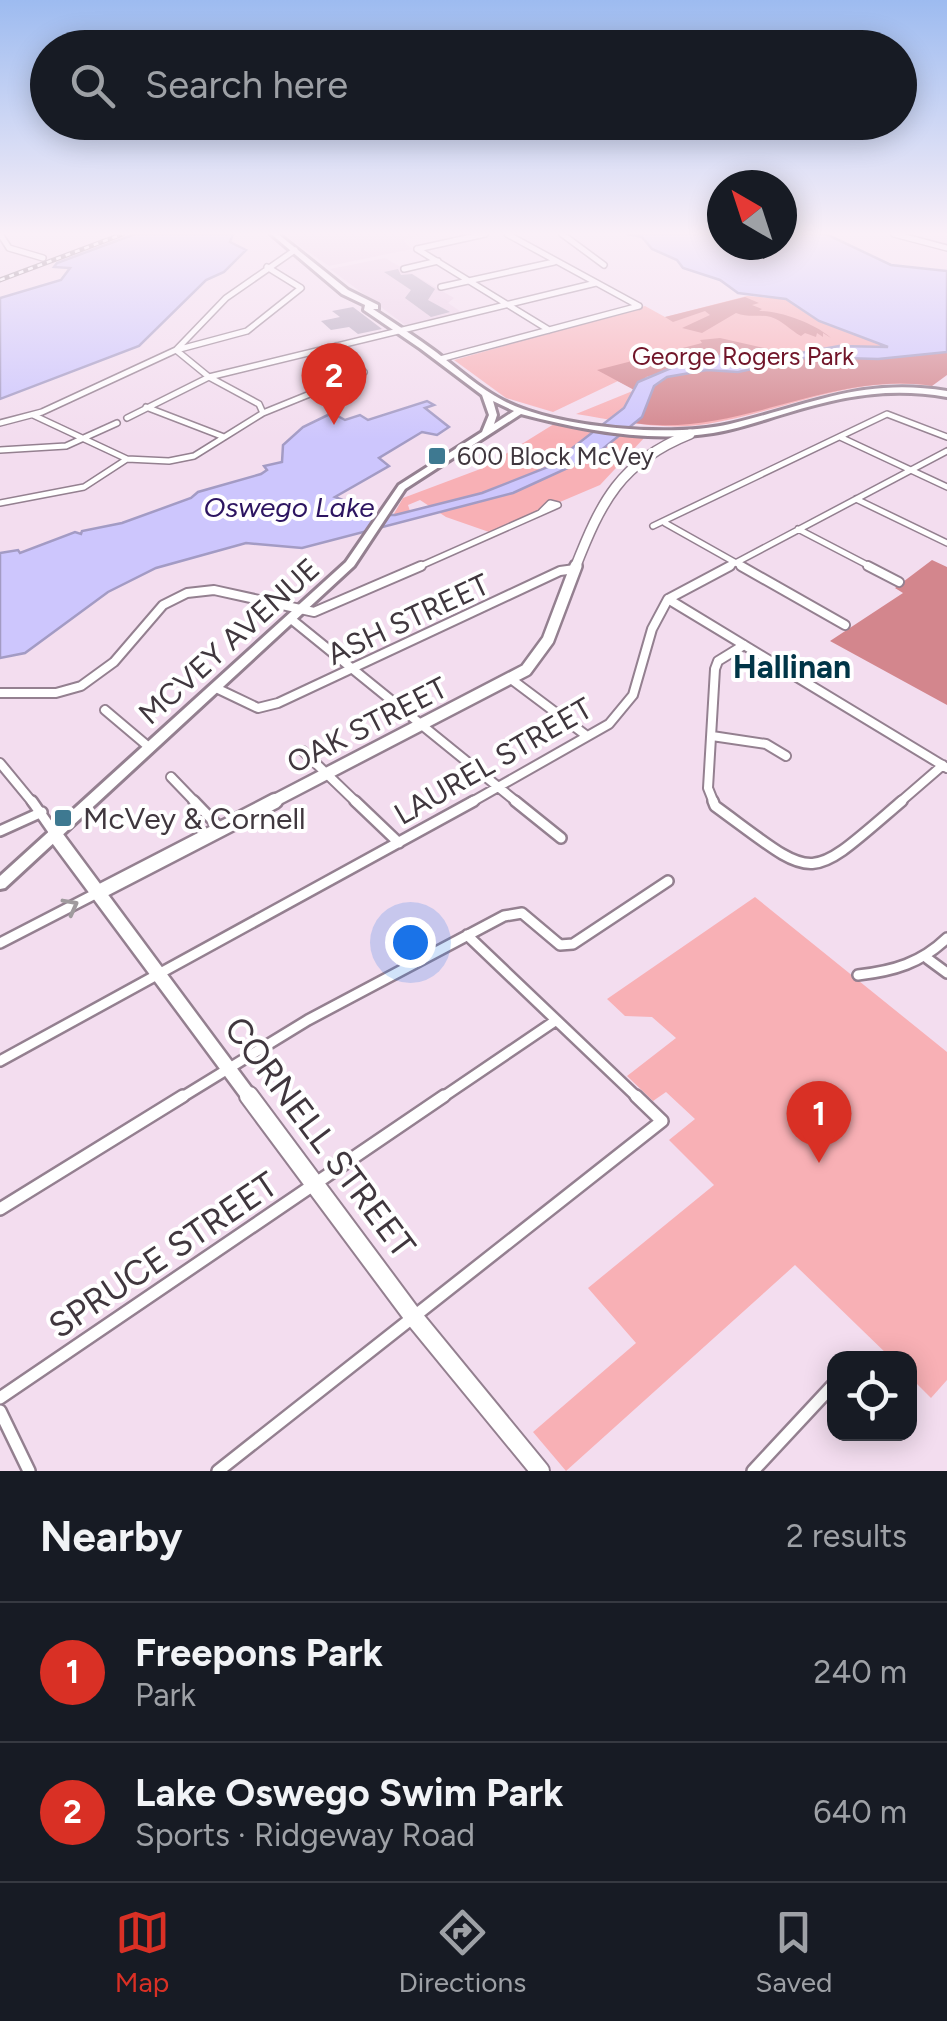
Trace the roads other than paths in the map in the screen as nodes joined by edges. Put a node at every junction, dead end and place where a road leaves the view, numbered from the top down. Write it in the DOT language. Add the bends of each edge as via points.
graph roads {
  1 [pos="222,303"];
  2 [pos="277,303"];
  3 [pos="365,303"];
  4 [pos="513,303"];
  5 [pos="633,303"];
  6 [pos="507,304"];
  7 [pos="401,330"];
  8 [pos="549,330"];
  9 [pos="336,346"];
  10 [pos="176,350"];
  11 [pos="442,360"];
  12 [pos="209,377"];
  13 [pos="486,393"];
  14 [pos="947,394"];
  15 [pos="146,407"];
  16 [pos="520,410"];
  17 [pos="263,412"];
  18 [pos="33,416"];
  19 [pos="126,418"];
  20 [pos="117,422"];
  21 [pos="0,423"];
  22 [pos="485,432"];
  23 [pos="651,433"];
  24 [pos="690,434"];
  25 [pos="224,437"];
  26 [pos="840,437"];
  27 [pos="947,437"];
  28 [pos="88,438"];
  29 [pos="654,449"];
  30 [pos="0,450"];
  31 [pos="947,451"];
  32 [pos="127,459"];
  33 [pos="911,469"];
  34 [pos="947,487"];
  35 [pos="856,498"];
  36 [pos="0,503"];
  37 [pos="540,513"];
  38 [pos="665,523"];
  39 [pos="653,526"];
  40 [pos="798,529"];
  41 [pos="947,544"];
  42 [pos="734,562"];
  43 [pos="575,569"];
  44 [pos="899,582"];
  45 [pos="668,599"];
  46 [pos="296,614"];
  47 [pos="845,625"];
  48 [pos="744,644"];
  49 [pos="354,668"];
  50 [pos="511,679"];
  51 [pos="216,688"];
  52 [pos="0,693"];
  53 [pos="105,710"];
  54 [pos="423,724"];
  55 [pos="586,736"];
  56 [pos="712,736"];
  57 [pos="150,748"];
  58 [pos="303,751"];
  59 [pos="786,756"];
  60 [pos="0,763"];
  61 [pos="945,766"];
  62 [pos="326,775"];
  63 [pos="171,778"];
  64 [pos="498,786"];
  65 [pos="42,812"];
  66 [pos="221,829"];
  67 [pos="0,831"];
  68 [pos="55,835"];
  69 [pos="561,838"];
  70 [pos="399,843"];
  71 [pos="668,881"];
  72 [pos="0,884"];
  73 [pos="99,892"];
  74 [pos="467,935"];
  75 [pos="947,938"];
  76 [pos="0,943"];
  77 [pos="928,959"];
  78 [pos="947,973"];
  79 [pos="160,974"];
  80 [pos="858,975"];
  81 [pos="555,1021"];
  82 [pos="0,1060"];
  83 [pos="228,1070"];
  84 [pos="315,1185"];
  85 [pos="0,1209"];
  86 [pos="412,1315"];
  87 [pos="827,1392"];
  88 [pos="0,1398"];
  89 [pos="0,1411"];
  90 [pos="535,1469"];
  91 [pos="29,1471"];
  92 [pos="218,1471"];
  93 [pos="753,1471"];
  1 -- 10 [label="street"];
  2 -- 10 [label="street" via="250,329"];
  3 -- 7 [label="main road"];
  4 -- 6 [label="street"];
  5 -- 8 [label="street" via="639,306"];
  6 -- 7 [label="street"];
  6 -- 8 [label="street"];
  7 -- 9 [label="street"];
  7 -- 11 [label="main road"];
  8 -- 11 [label="street"];
  9 -- 12 [label="street"];
  9 -- 17 [label="street" via="364,372"];
  10 -- 12 [label="street"];
  10 -- 18 [label="street"];
  11 -- 13 [label="main road"];
  12 -- 15 [label="street"];
  12 -- 17 [label="street"];
  13 -- 16 [label="main road"];
  13 -- 22 [label="main road" via="493,415"];
  14 -- 24 [label="main road" via="877,389"];
  15 -- 19 [label="street"];
  15 -- 25 [label="street"];
  16 -- 22 [label="main road, MCVEY AVENUE"];
  16 -- 23 [label="main road"];
  17 -- 25 [label="street"];
  18 -- 21 [label="street"];
  18 -- 28 [label="street"];
  20 -- 28 [label="street"];
  22 -- 46 [label="main road, MCVEY AVENUE" via="406,484 357,557"];
  23 -- 24 [label="main road"];
  23 -- 29 [label="street"];
  24 -- 29 [label="street, OAK STREET"];
  25 -- 32 [label="street" via="182,459"];
  26 -- 27 [label="street" via="890,414"];
  26 -- 33 [label="street"];
  26 -- 38 [label="street"];
  28 -- 30 [label="street"];
  28 -- 32 [label="street"];
  29 -- 43 [label="street, OAK STREET" via="601,503"];
  31 -- 33 [label="street"];
  32 -- 36 [label="street" via="84,487"];
  33 -- 34 [label="street"];
  33 -- 35 [label="street"];
  35 -- 40 [label="street"];
  35 -- 41 [label="street"];
  37 -- 46 [label="street" via="317,611"];
  38 -- 39 [label="street"];
  38 -- 42 [label="street"];
  40 -- 42 [label="street"];
  40 -- 44 [label="street"];
  42 -- 45 [label="street"];
  42 -- 47 [label="street"];
  43 -- 49 [label="street, ASH STREET"];
  43 -- 50 [label="street, OAK STREET" via="542,652"];
  45 -- 48 [label="street"];
  45 -- 55 [label="street, LAUREL STREET" via="628,704"];
  46 -- 49 [label="street"];
  46 -- 51 [label="main road, MCVEY AVENUE"];
  46 -- 52 [label="street" via="214,590 193,591 163,604 114,662 81,686 56,694"];
  48 -- 56 [label="street" via="715,669"];
  48 -- 61 [label="street"];
  49 -- 51 [label="street, ASH STREET" via="258,708"];
  49 -- 54 [label="street"];
  50 -- 54 [label="street, OAK STREET"];
  50 -- 55 [label="street"];
  51 -- 57 [label="main road, MCVEY AVENUE"];
  53 -- 57 [label="street"];
  54 -- 62 [label="street, OAK STREET"];
  54 -- 64 [label="street"];
  55 -- 64 [label="street, LAUREL STREET"];
  56 -- 59 [label="street" via="766,744"];
  56 -- 61 [label="street" via="708,788 715,806 783,858 804,866 833,860"];
  57 -- 68 [label="main road, MCVEY AVENUE"];
  58 -- 62 [label="street"];
  60 -- 65 [label="street"];
  62 -- 66 [label="street, OAK STREET"];
  62 -- 70 [label="street"];
  63 -- 66 [label="street"];
  64 -- 69 [label="street"];
  64 -- 70 [label="street, LAUREL STREET"];
  65 -- 67 [label="street"];
  65 -- 68 [label="street"];
  66 -- 73 [label="street, OAK STREET"];
  68 -- 72 [label="main road, MCVEY AVENUE"];
  68 -- 73 [label="street, CORNELL STREET"];
  70 -- 79 [label="street, LAUREL STREET"];
  71 -- 74 [label="street" via="573,944 560,945 522,914"];
  76 -- 73 [label="street, OAK STREET, one-way"];
  73 -- 79 [label="street, CORNELL STREET"];
  74 -- 81 [label="street"];
  74 -- 83 [label="street" via="373,982"];
  75 -- 77 [label="street"];
  77 -- 78 [label="street"];
  77 -- 80 [label="street"];
  79 -- 82 [label="street, LAUREL STREET"];
  79 -- 83 [label="street, CORNELL STREET"];
  81 -- 84 [label="street, SPRUCE STREET"];
  81 -- 86 [label="street" via="662,1121"];
  83 -- 84 [label="street, CORNELL STREET"];
  83 -- 85 [label="street"];
  84 -- 86 [label="street, CORNELL STREET"];
  84 -- 88 [label="street, SPRUCE STREET"];
  86 -- 90 [label="street, CORNELL STREET"];
  86 -- 92 [label="street"];
  87 -- 93 [label="street"];
  89 -- 91 [label="street"];
}
